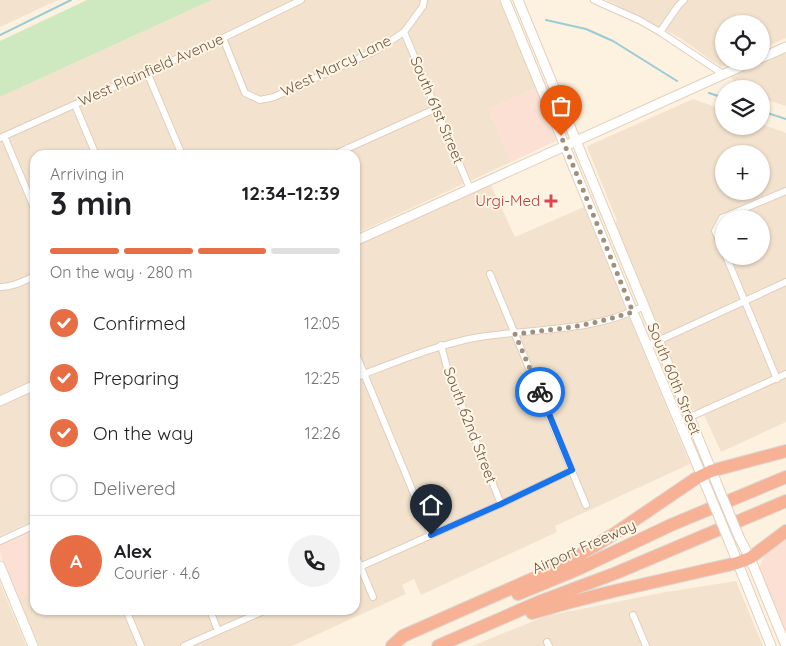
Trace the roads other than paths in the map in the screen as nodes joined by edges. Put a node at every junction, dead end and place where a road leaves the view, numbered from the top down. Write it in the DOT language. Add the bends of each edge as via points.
graph roads {
  1 [pos="302,0"];
  2 [pos="424,0"];
  3 [pos="505,0"];
  4 [pos="518,0"];
  5 [pos="594,0"];
  6 [pos="684,0"];
  7 [pos="404,32"];
  8 [pos="660,32"];
  9 [pos="223,38"];
  10 [pos="786,47"];
  11 [pos="770,54"];
  12 [pos="732,70"];
  13 [pos="147,72"];
  14 [pos="723,74"];
  15 [pos="544,94"];
  16 [pos="74,105"];
  17 [pos="561,106"];
  18 [pos="437,108"];
  19 [pos="2,137"];
  20 [pos="576,140"];
  21 [pos="565,146"];
  22 [pos="94,150"];
  23 [pos="180,150"];
  24 [pos="344,150"];
  25 [pos="470,189"];
  26 [pos="786,191"];
  27 [pos="30,199"];
  28 [pos="741,210"];
  29 [pos="360,239"];
  30 [pos="730,265"];
  31 [pos="490,274"];
  32 [pos="30,278"];
  33 [pos="786,282"];
  34 [pos="0,287"];
  35 [pos="744,301"];
  36 [pos="644,306"];
  37 [pos="633,312"];
  38 [pos="515,334"];
  39 [pos="658,340"];
  40 [pos="441,345"];
  41 [pos="647,346"];
  42 [pos="360,364"];
  43 [pos="364,374"];
  44 [pos="786,374"];
  45 [pos="360,376"];
  46 [pos="776,379"];
  47 [pos="30,387"];
  48 [pos="0,401"];
  49 [pos="689,417"];
  50 [pos="679,422"];
  51 [pos="786,452"];
  52 [pos="572,470"];
  53 [pos="706,474"];
  54 [pos="786,477"];
  55 [pos="786,501"];
  56 [pos="501,504"];
  57 [pos="586,505"];
  58 [pos="30,527"];
  59 [pos="786,531"];
  60 [pos="431,535"];
  61 [pos="0,541"];
  62 [pos="750,558"];
  63 [pos="737,563"];
  64 [pos="0,566"];
  65 [pos="360,567"];
  66 [pos="360,572"];
  67 [pos="373,596"];
  68 [pos="128,615"];
  69 [pos="212,615"];
  70 [pos="255,615"];
  71 [pos="632,615"];
  72 [pos="218,631"];
  73 [pos="33,646"];
  74 [pos="141,646"];
  75 [pos="184,646"];
  76 [pos="394,646"];
  77 [pos="438,646"];
  78 [pos="453,646"];
  79 [pos="646,646"];
  80 [pos="772,646"];
  81 [pos="786,646"];
  1 -- 9 [label="street, West Plainfield Avenue"];
  2 -- 7 [label="street, West Marcy Lane"];
  3 -- 15 [label="main road, South 60th Street"];
  4 -- 17 [label="main road, South 60th Street"];
  5 -- 8 [label="street"];
  6 -- 8 [label="street"];
  7 -- 9 [label="street, West Marcy Lane" via="377,50 274,97 260,100 245,93"];
  7 -- 18 [label="street, South 61st Street"];
  8 -- 14 [label="street"];
  9 -- 13 [label="street, West Plainfield Avenue"];
  10 -- 11 [label="main road"];
  12 -- 14 [label="main road"];
  13 -- 16 [label="street, West Plainfield Avenue"];
  13 -- 23 [label="street"];
  14 -- 20 [label="main road"];
  15 -- 17 [label="main road" via="551,92"];
  15 -- 21 [label="main road, South 60th Street"];
  16 -- 19 [label="street, West Plainfield Avenue"];
  16 -- 22 [label="street"];
  17 -- 20 [label="main road, South 60th Street"];
  18 -- 24 [label="street"];
  18 -- 25 [label="street, South 61st Street"];
  19 -- 27 [label="street"];
  20 -- 21 [label="main road"];
  20 -- 36 [label="main road, South 60th Street"];
  21 -- 25 [label="main road"];
  21 -- 37 [label="main road, South 60th Street"];
  25 -- 29 [label="main road"];
  26 -- 28 [label="street"];
  30 -- 35 [label="street"];
  31 -- 38 [label="street"];
  32 -- 34 [label="street" via="16,285"];
  33 -- 35 [label="street"];
  35 -- 39 [label="street"];
  35 -- 46 [label="street"];
  36 -- 37 [label="street"];
  36 -- 39 [label="main road, South 60th Street"];
  37 -- 38 [label="street" via="566,328"];
  37 -- 41 [label="main road, South 60th Street"];
  38 -- 40 [label="street"];
  38 -- 52 [label="street"];
  39 -- 41 [label="street"];
  39 -- 49 [label="main road, South 60th Street"];
  40 -- 43 [label="street"];
  40 -- 56 [label="street, South 62nd Street" via="447,368"];
  41 -- 50 [label="main road, South 60th Street"];
  42 -- 43 [label="street"];
  43 -- 45 [label="street"];
  43 -- 60 [label="street"];
  44 -- 46 [label="street"];
  46 -- 49 [label="street"];
  47 -- 48 [label="main road"];
  49 -- 50 [label="street"];
  49 -- 53 [label="main road, South 60th Street"];
  50 -- 53 [label="main road, South 60th Street"];
  51 -- 53 [label="highway"];
  52 -- 56 [label="street"];
  52 -- 57 [label="street"];
  53 -- 62 [label="main road, South 60th Street, bridge" via="719,489"];
  53 -- 63 [label="main road, South 60th Street, bridge" via="709,493"];
  53 -- 76 [label="highway" via="695,478 574,558 403,636"];
  54 -- 76 [label="highway, Airport Freeway"];
  55 -- 77 [label="highway"];
  56 -- 60 [label="street"];
  58 -- 61 [label="street"];
  59 -- 62 [label="highway"];
  60 -- 65 [label="street"];
  62 -- 63 [label="highway"];
  62 -- 81 [label="main road, South 60th Street"];
  63 -- 78 [label="highway" via="545,609"];
  63 -- 80 [label="main road, South 60th Street"];
  64 -- 73 [label="main road"];
  66 -- 67 [label="street"];
  68 -- 74 [label="street"];
  69 -- 72 [label="street"];
  70 -- 72 [label="street"];
  71 -- 79 [label="street"];
  72 -- 75 [label="street"];
}
